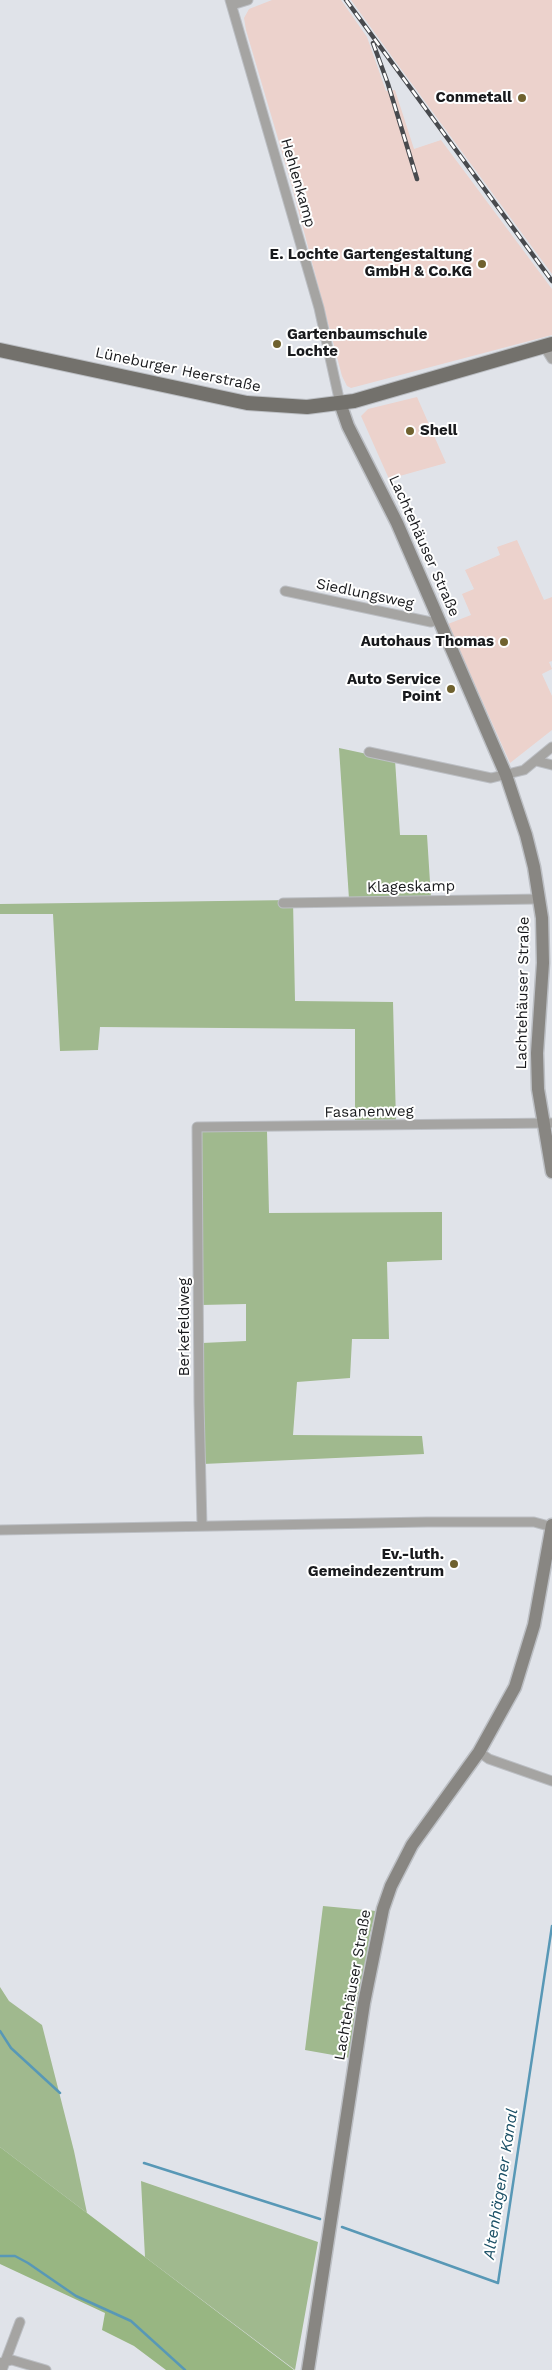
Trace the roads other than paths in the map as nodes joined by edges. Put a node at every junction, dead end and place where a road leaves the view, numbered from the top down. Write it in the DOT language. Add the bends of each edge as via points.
graph roads {
  1 [pos="248,0"];
  2 [pos="231,2"];
  3 [pos="548,345"];
  4 [pos="0,350"];
  5 [pos="552,359"];
  6 [pos="340,403"];
  7 [pos="285,591"];
  8 [pos="439,619"];
  9 [pos="552,747"];
  10 [pos="369,752"];
  11 [pos="536,761"];
  12 [pos="552,765"];
  13 [pos="506,775"];
  14 [pos="540,900"];
  15 [pos="282,903"];
  16 [pos="547,936"];
  17 [pos="547,1124"];
  18 [pos="197,1127"];
  19 [pos="552,1172"];
  20 [pos="202,1526"];
  21 [pos="552,1527"];
  22 [pos="0,1530"];
  23 [pos="479,1752"];
  24 [pos="552,1781"];
  25 [pos="20,2322"];
  26 [pos="2,2365"];
  27 [pos="46,2370"];
  28 [pos="308,2370"];
  1 -- 2 [label="street"];
  2 -- 6 [label="street, Hehlenkamp" via="316,299"];
  3 -- 5 [label="street"];
  3 -- 6 [label="main road, Lüneburger Heerstraße"];
  4 -- 6 [label="main road, Lüneburger Heerstraße" via="247,403 307,407"];
  6 -- 8 [label="street, Lachtehäuser Straße"];
  7 -- 8 [label="street, Siedlungsweg" via="431,622"];
  8 -- 13 [label="street, Lachtehäuser Straße"];
  9 -- 11 [label="street"];
  10 -- 13 [label="street" via="491,778"];
  11 -- 12 [label="street"];
  11 -- 13 [label="street" via="524,770"];
  13 -- 14 [label="street, Lachtehäuser Straße" via="526,835"];
  14 -- 15 [label="street, Klageskamp"];
  14 -- 16 [label="street, Lachtehäuser Straße"];
  16 -- 17 [label="street, Lachtehäuser Straße" via="537,1053"];
  17 -- 18 [label="street, Fasanenweg"];
  17 -- 19 [label="street, Lachtehäuser Straße"];
  18 -- 20 [label="street, Berkefeldweg"];
  20 -- 21 [label="street" via="534,1522"];
  20 -- 22 [label="street"];
  21 -- 23 [label="street, Lachtehäuser Straße" via="534,1625 520,1672 508,1702"];
  23 -- 24 [label="street" via="489,1759"];
  23 -- 28 [label="street, Lachtehäuser Straße" via="412,1845 383,1909 364,2003"];
  25 -- 26 [label="street"];
  26 -- 27 [label="street" via="12,2360"];
}
